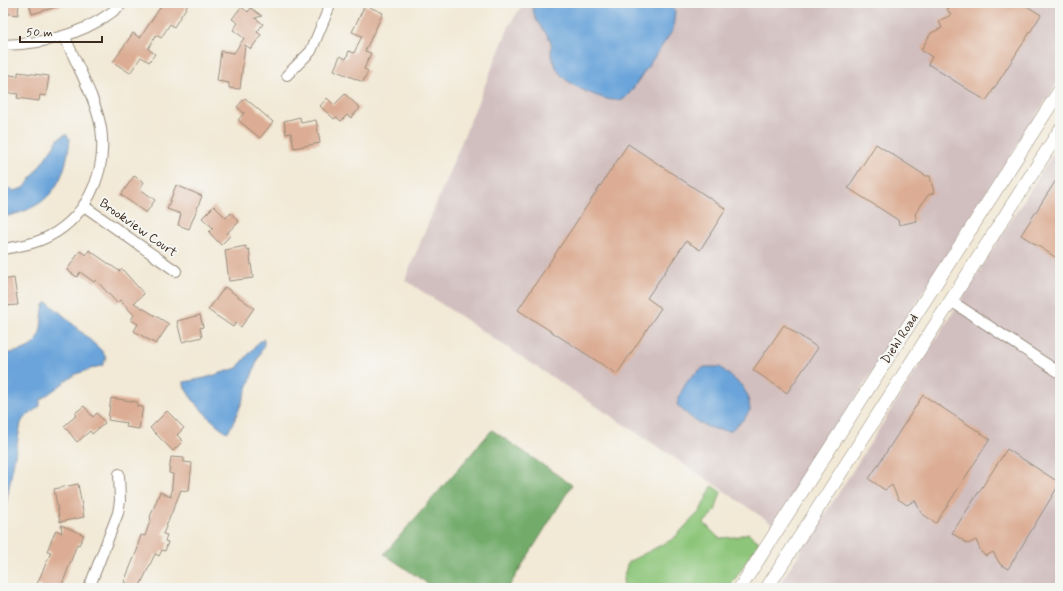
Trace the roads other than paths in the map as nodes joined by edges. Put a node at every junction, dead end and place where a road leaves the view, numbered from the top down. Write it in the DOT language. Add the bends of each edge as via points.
graph roads {
  1 [pos="123,3"];
  2 [pos="331,3"];
  3 [pos="65,37"];
  4 [pos="3,45"];
  5 [pos="287,75"];
  6 [pos="1060,90"];
  7 [pos="1060,130"];
  8 [pos="84,206"];
  9 [pos="3,250"];
  10 [pos="176,271"];
  11 [pos="951,302"];
  12 [pos="1060,374"];
  13 [pos="119,474"];
  14 [pos="90,588"];
  15 [pos="740,588"];
  16 [pos="767,588"];
  1 -- 3 [label="street" via="103,18"];
  2 -- 5 [label="street" via="312,51"];
  3 -- 4 [label="street" via="22,45"];
  3 -- 8 [label="street" via="97,113 100,127 100,165 91,194"];
  6 -- 15 [label="street, Diehl Road"];
  7 -- 11 [label="street, Diehl Road"];
  8 -- 9 [label="street" via="64,226 43,240"];
  8 -- 10 [label="street, Brookview Court"];
  11 -- 12 [label="street"];
  11 -- 16 [label="street, Diehl Road"];
  13 -- 14 [label="street" via="118,513"];
}
